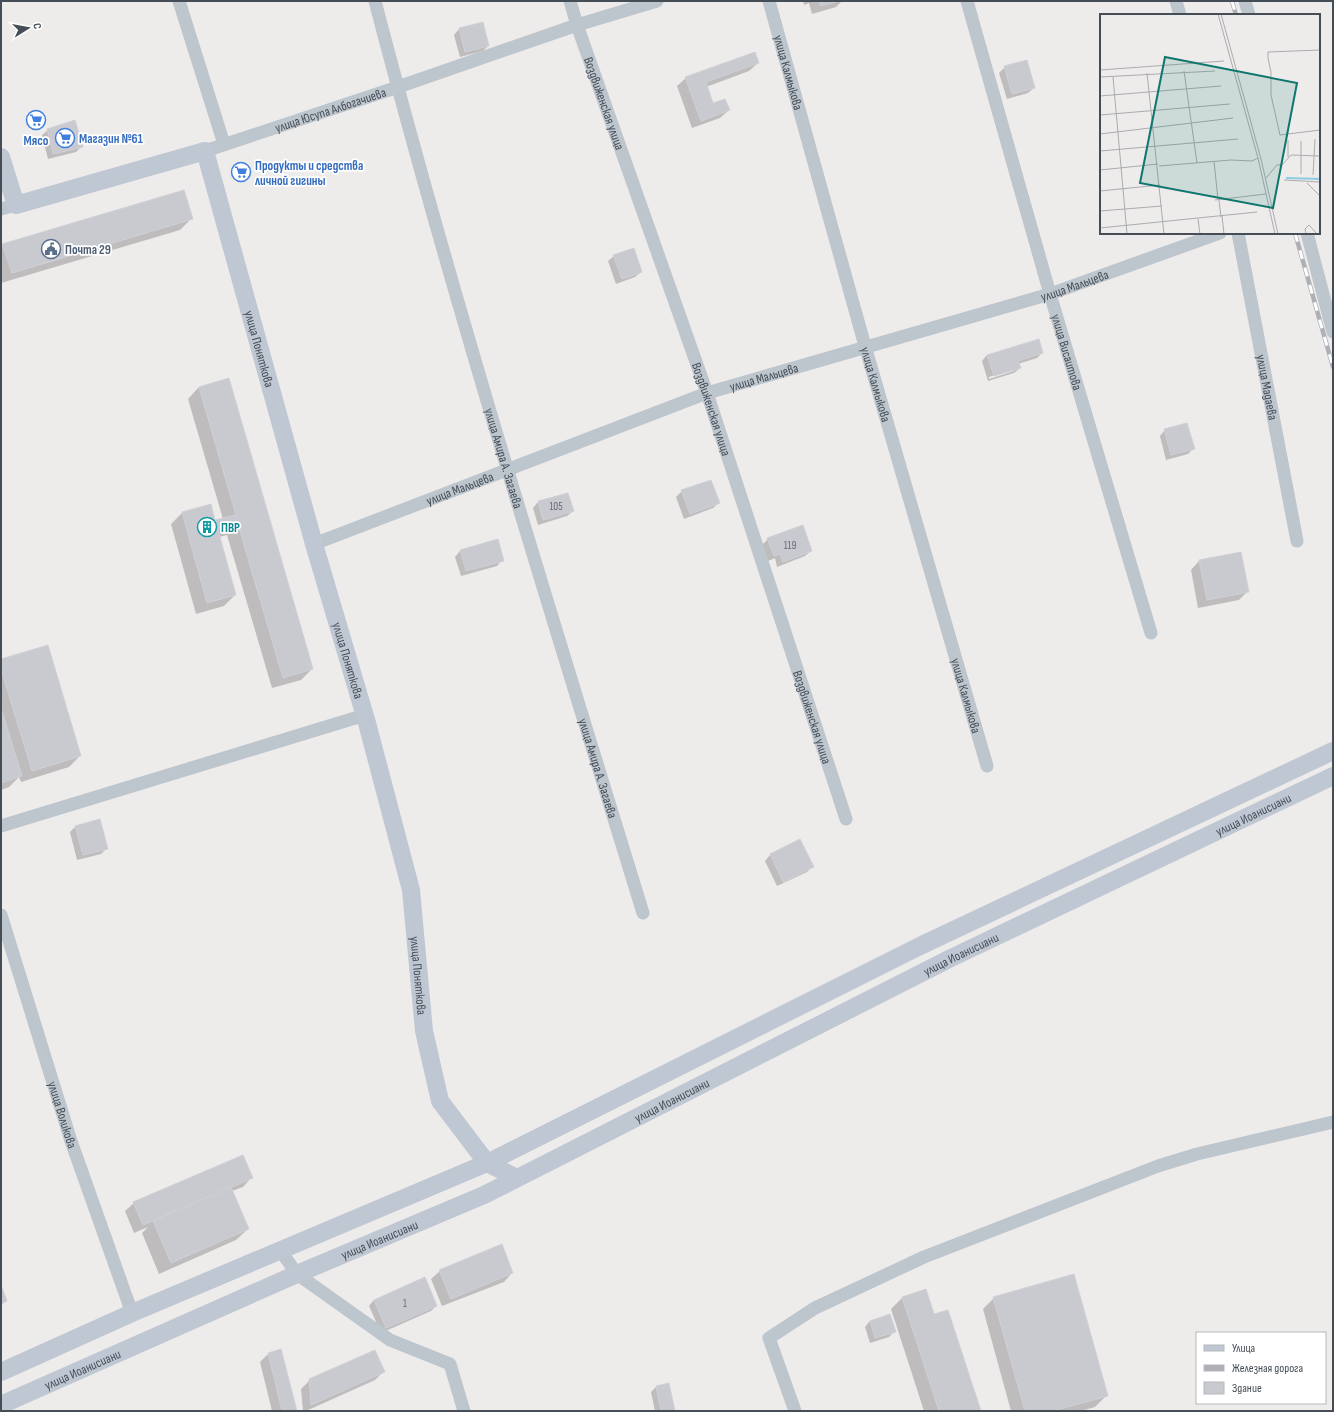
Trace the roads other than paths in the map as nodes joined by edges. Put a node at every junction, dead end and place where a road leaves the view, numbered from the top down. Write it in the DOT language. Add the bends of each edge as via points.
graph roads {
  1 [pos="179,1"];
  2 [pos="375,1"];
  3 [pos="570,1"];
  4 [pos="657,1"];
  5 [pos="769,1"];
  6 [pos="967,1"];
  7 [pos="1176,1"];
  8 [pos="1245,1"];
  9 [pos="1180,14"];
  10 [pos="1249,14"];
  11 [pos="577,25"];
  12 [pos="398,87"];
  13 [pos="224,144"];
  14 [pos="205,151"];
  15 [pos="1,156"];
  16 [pos="8,207"];
  17 [pos="1217,234"];
  18 [pos="1238,234"];
  19 [pos="1307,234"];
  20 [pos="1050,294"];
  21 [pos="1333,332"];
  22 [pos="865,346"];
  23 [pos="707,392"];
  24 [pos="507,469"];
  25 [pos="1297,541"];
  26 [pos="314,544"];
  27 [pos="1150,633"];
  28 [pos="365,715"];
  29 [pos="1333,751"];
  30 [pos="988,766"];
  31 [pos="1333,776"];
  32 [pos="846,819"];
  33 [pos="1,826"];
  34 [pos="643,913"];
  35 [pos="1,915"];
  36 [pos="1333,1122"];
  37 [pos="487,1163"];
  38 [pos="516,1178"];
  39 [pos="484,1195"];
  40 [pos="280,1250"];
  41 [pos="297,1274"];
  42 [pos="132,1313"];
  43 [pos="1,1372"];
  44 [pos="1,1404"];
  45 [pos="464,1411"];
  46 [pos="795,1411"];
  1 -- 13 [label="street"];
  2 -- 12 [label="street, улица Амира А. Загаева"];
  3 -- 11 [label="street, Воздвиженская улица"];
  4 -- 11 [label="street, улица Юсупа Албогачиева"];
  5 -- 22 [label="street, улица Калмыкова"];
  6 -- 20 [label="street, улица Висаитова"];
  7 -- 9 [label="street"];
  8 -- 10 [label="street"];
  11 -- 12 [label="street, улица Юсупа Албогачиева"];
  11 -- 23 [label="street, Воздвиженская улица"];
  12 -- 13 [label="street, улица Юсупа Албогачиева"];
  12 -- 24 [label="street, улица Амира А. Загаева"];
  13 -- 14 [label="street, улица Юсупа Албогачиева"];
  14 -- 16 [label="main road, улица Юсупа Албогачиева"];
  14 -- 26 [label="main road, улица Поняткова"];
  15 -- 16 [label="main road"];
  17 -- 20 [label="street, улица Мальцева"];
  18 -- 25 [label="street, улица Мадаева"];
  19 -- 21 [label="street"];
  20 -- 22 [label="street, улица Мальцева"];
  20 -- 27 [label="street, улица Висаитова"];
  22 -- 23 [label="street, улица Мальцева"];
  22 -- 30 [label="street, улица Калмыкова"];
  23 -- 24 [label="street, улица Мальцева"];
  23 -- 32 [label="street, Воздвиженская улица"];
  24 -- 26 [label="street, улица Мальцева"];
  24 -- 34 [label="street, улица Амира А. Загаева"];
  26 -- 28 [label="main road, улица Поняткова"];
  28 -- 33 [label="street"];
  28 -- 37 [label="main road, улица Поняткова" via="411,890 424,1031 440,1101"];
  29 -- 37 [label="main road, улица Иоанисиани" via="922,945"];
  31 -- 38 [label="main road, улица Иоанисиани" via="951,958"];
  35 -- 42 [label="street, улица Воликова" via="71,1141"];
  36 -- 46 [label="street" via="1197,1154 1158,1166 924,1257 815,1308 769,1338"];
  37 -- 38 [label="main road"];
  37 -- 39 [label="main road"];
  37 -- 40 [label="main road, улица Иоанисиани"];
  38 -- 39 [label="main road, улица Иоанисиани"];
  39 -- 41 [label="main road, улица Иоанисиани"];
  40 -- 41 [label="street"];
  40 -- 42 [label="main road, улица Иоанисиани"];
  41 -- 44 [label="main road, улица Иоанисиани"];
  41 -- 45 [label="street" via="390,1340 450,1364"];
  42 -- 43 [label="main road, улица Иоанисиани"];
}
